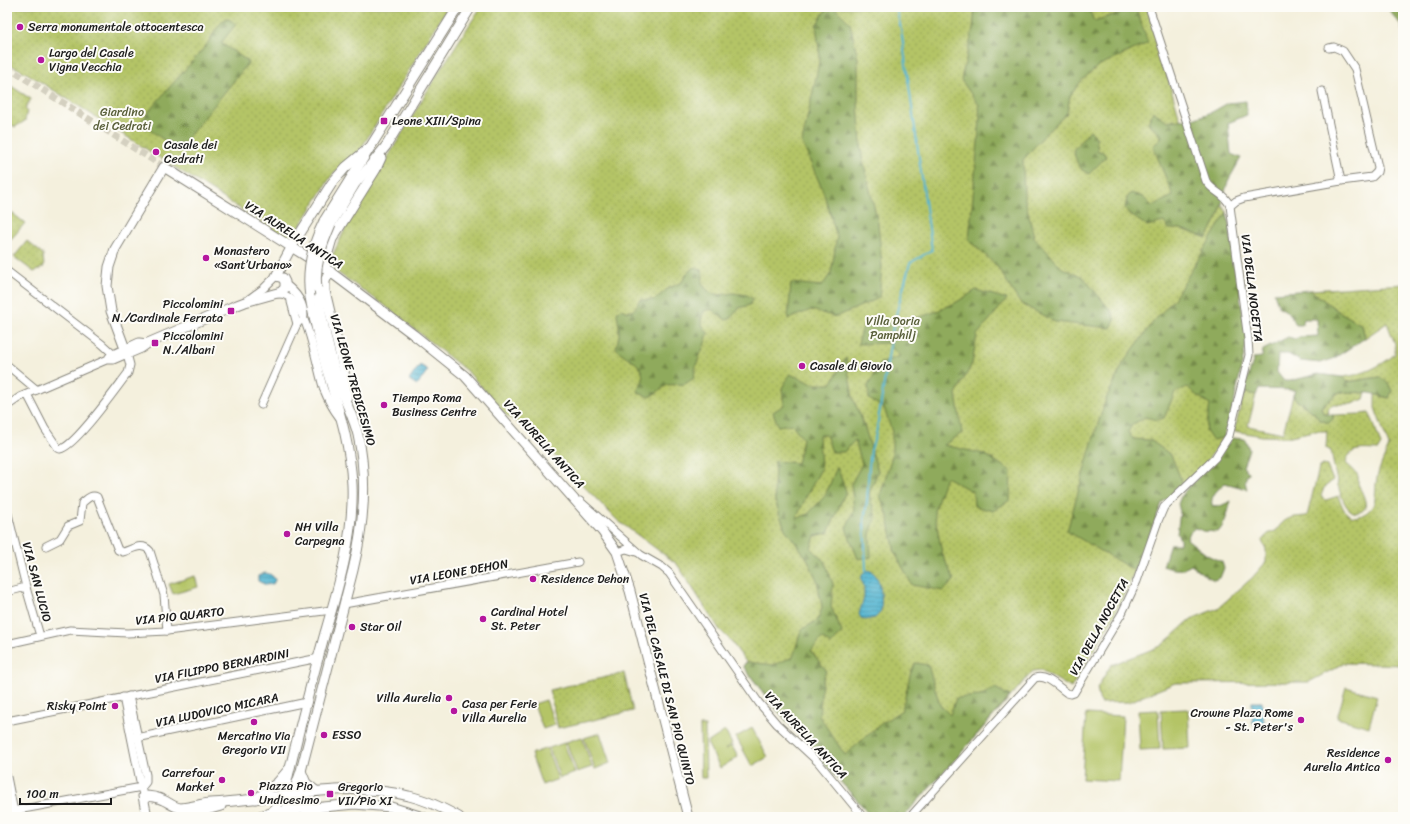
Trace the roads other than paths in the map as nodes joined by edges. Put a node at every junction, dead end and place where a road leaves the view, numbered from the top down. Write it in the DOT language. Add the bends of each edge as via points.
graph roads {
  1 [pos="458,7"];
  2 [pos="471,7"];
  3 [pos="1149,7"];
  4 [pos="1329,48"];
  5 [pos="1322,91"];
  6 [pos="386,146"];
  7 [pos="369,148"];
  8 [pos="1341,180"];
  9 [pos="1230,206"];
  10 [pos="328,223"];
  11 [pos="292,246"];
  12 [pos="328,270"];
  13 [pos="7,271"];
  14 [pos="276,276"];
  15 [pos="286,284"];
  16 [pos="278,294"];
  17 [pos="289,298"];
  18 [pos="245,302"];
  19 [pos="304,318"];
  20 [pos="297,324"];
  21 [pos="126,351"];
  22 [pos="113,354"];
  23 [pos="106,360"];
  24 [pos="7,366"];
  25 [pos="37,390"];
  26 [pos="27,394"];
  27 [pos="20,397"];
  28 [pos="7,399"];
  29 [pos="262,405"];
  30 [pos="347,405"];
  31 [pos="7,406"];
  32 [pos="343,424"];
  33 [pos="566,490"];
  34 [pos="7,510"];
  35 [pos="46,546"];
  36 [pos="617,552"];
  37 [pos="641,555"];
  38 [pos="578,562"];
  39 [pos="26,587"];
  40 [pos="7,592"];
  41 [pos="344,604"];
  42 [pos="332,610"];
  43 [pos="167,631"];
  44 [pos="40,636"];
  45 [pos="7,644"];
  46 [pos="319,658"];
  47 [pos="126,696"];
  48 [pos="307,702"];
  49 [pos="7,721"];
  50 [pos="135,739"];
  51 [pos="290,768"];
  52 [pos="301,770"];
  53 [pos="7,777"];
  54 [pos="142,791"];
  55 [pos="316,791"];
  56 [pos="294,794"];
  57 [pos="282,795"];
  58 [pos="255,799"];
  59 [pos="228,803"];
  60 [pos="317,808"];
  61 [pos="12,813"];
  62 [pos="284,814"];
  63 [pos="270,815"];
  64 [pos="146,817"];
  65 [pos="182,817"];
  66 [pos="257,817"];
  67 [pos="308,817"];
  68 [pos="423,817"];
  69 [pos="459,817"];
  70 [pos="688,817"];
  71 [pos="863,817"];
  72 [pos="910,817"];
  1 -- 7 [label="main road, VIA LEONE TREDICESIMO"];
  2 -- 6 [label="main road, VIA LEONE TREDICESIMO"];
  3 -- 9 [label="street" via="1206,181 1226,198"];
  4 -- 8 [label="street" via="1334,47 1343,51 1355,69 1378,167 1372,176"];
  5 -- 8 [label="street"];
  6 -- 10 [label="main road, VIA LEONE TREDICESIMO"];
  6 -- 12 [label="main road" via="376,169 332,239 327,256"];
  7 -- 10 [label="main road, VIA LEONE TREDICESIMO"];
  7 -- 11 [label="main road" via="335,180"];
  8 -- 9 [label="street" via="1244,198"];
  9 -- 72 [label="street, VIA DELLA NOCETTA" via="1249,355 1229,436 1215,458 1164,507 1125,607 1074,693 1067,693 1040,676 1035,678"];
  10 -- 30 [label="main road, VIA LEONE TREDICESIMO, bridge" via="320,252 317,288 339,384"];
  10 -- 32 [label="main road, VIA LEONE TREDICESIMO, bridge" via="317,235 308,280 326,365"];
  11 -- 12 [label="main road, VIA AURELIA ANTICA"];
  11 -- 14 [label="main road"];
  11 -- 21 [label="main road, VIA AURELIA ANTICA" via="164,167 115,249 109,267 107,286 111,311"];
  12 -- 30 [label="main road" via="325,291 344,371"];
  12 -- 33 [label="main road, VIA AURELIA ANTICA" via="468,378"];
  13 -- 22 [label="street"];
  14 -- 15 [label="main road" via="283,278"];
  14 -- 18 [label="street"];
  15 -- 16 [label="main road"];
  15 -- 19 [label="street" via="300,301"];
  16 -- 17 [label="street"];
  16 -- 18 [label="main road"];
  17 -- 19 [label="street"];
  17 -- 20 [label="street"];
  18 -- 21 [label="main road" via="141,348"];
  19 -- 20 [label="street"];
  19 -- 32 [label="street" via="327,398"];
  20 -- 29 [label="street"];
  21 -- 22 [label="street"];
  21 -- 23 [label="street" via="113,360"];
  21 -- 26 [label="street" via="130,366 128,372 77,437 63,449 58,448 45,429"];
  22 -- 23 [label="street"];
  23 -- 25 [label="street"];
  24 -- 25 [label="street"];
  25 -- 26 [label="street"];
  26 -- 27 [label="street"];
  27 -- 28 [label="street"];
  27 -- 31 [label="street"];
  30 -- 41 [label="main road, VIA LEONE TREDICESIMO" via="356,426 361,453 364,503 358,551"];
  32 -- 42 [label="main road, VIA LEONE TREDICESIMO" via="351,471 351,524"];
  33 -- 36 [label="main road, VIA DEL CASALE DI SAN PIO QUINTO"];
  33 -- 37 [label="street, VIA AURELIA ANTICA"];
  34 -- 39 [label="street, VIA SAN LUCIO"];
  35 -- 43 [label="street" via="60,539 68,526 80,521 82,503 89,497 97,497 118,550 123,552 140,546 150,551 164,595"];
  36 -- 37 [label="street" via="626,549"];
  36 -- 70 [label="main road, VIA DEL CASALE DI SAN PIO QUINTO" via="630,591"];
  37 -- 71 [label="street, VIA AURELIA ANTICA" via="672,576 759,703 777,724 818,762"];
  38 -- 41 [label="street, VIA LEONE DEHON"];
  39 -- 40 [label="street"];
  39 -- 44 [label="street, VIA SAN LUCIO"];
  41 -- 52 [label="main road, VIA LEONE TREDICESIMO"];
  42 -- 43 [label="street, VIA PIO QUARTO"];
  42 -- 46 [label="main road, VIA LEONE TREDICESIMO"];
  43 -- 44 [label="street, VIA PIO QUARTO" via="70,630"];
  44 -- 45 [label="street, VIA PIO QUARTO"];
  46 -- 47 [label="street, VIA FILIPPO BERNARDINI"];
  46 -- 48 [label="main road, VIA LEONE TREDICESIMO"];
  47 -- 49 [label="street, VIA FILIPPO BERNARDINI"];
  47 -- 50 [label="street"];
  48 -- 50 [label="street, VIA LUDOVICO MICARA"];
  48 -- 51 [label="main road, VIA LEONE TREDICESIMO"];
  50 -- 54 [label="street"];
  51 -- 57 [label="main road, VIA LEONE TREDICESIMO"];
  51 -- 58 [label="main road" via="274,785"];
  52 -- 55 [label="main road" via="306,783"];
  52 -- 56 [label="main road, VIA LEONE TREDICESIMO"];
  53 -- 61 [label="street"];
  54 -- 59 [label="main road" via="179,808"];
  54 -- 61 [label="street" via="133,788"];
  54 -- 64 [label="main road"];
  55 -- 56 [label="main road"];
  55 -- 69 [label="main road" via="356,788 393,792 428,802"];
  56 -- 57 [label="main road"];
  56 -- 62 [label="main road, VIA LEONE TREDICESIMO"];
  57 -- 58 [label="main road"];
  57 -- 63 [label="main road, VIA LEONE TREDICESIMO"];
  58 -- 59 [label="main road"];
  59 -- 65 [label="main road"];
  60 -- 62 [label="main road"];
  60 -- 67 [label="main road"];
  60 -- 68 [label="main road" via="343,804 374,805"];
  62 -- 63 [label="main road"];
  63 -- 66 [label="main road"];
}
